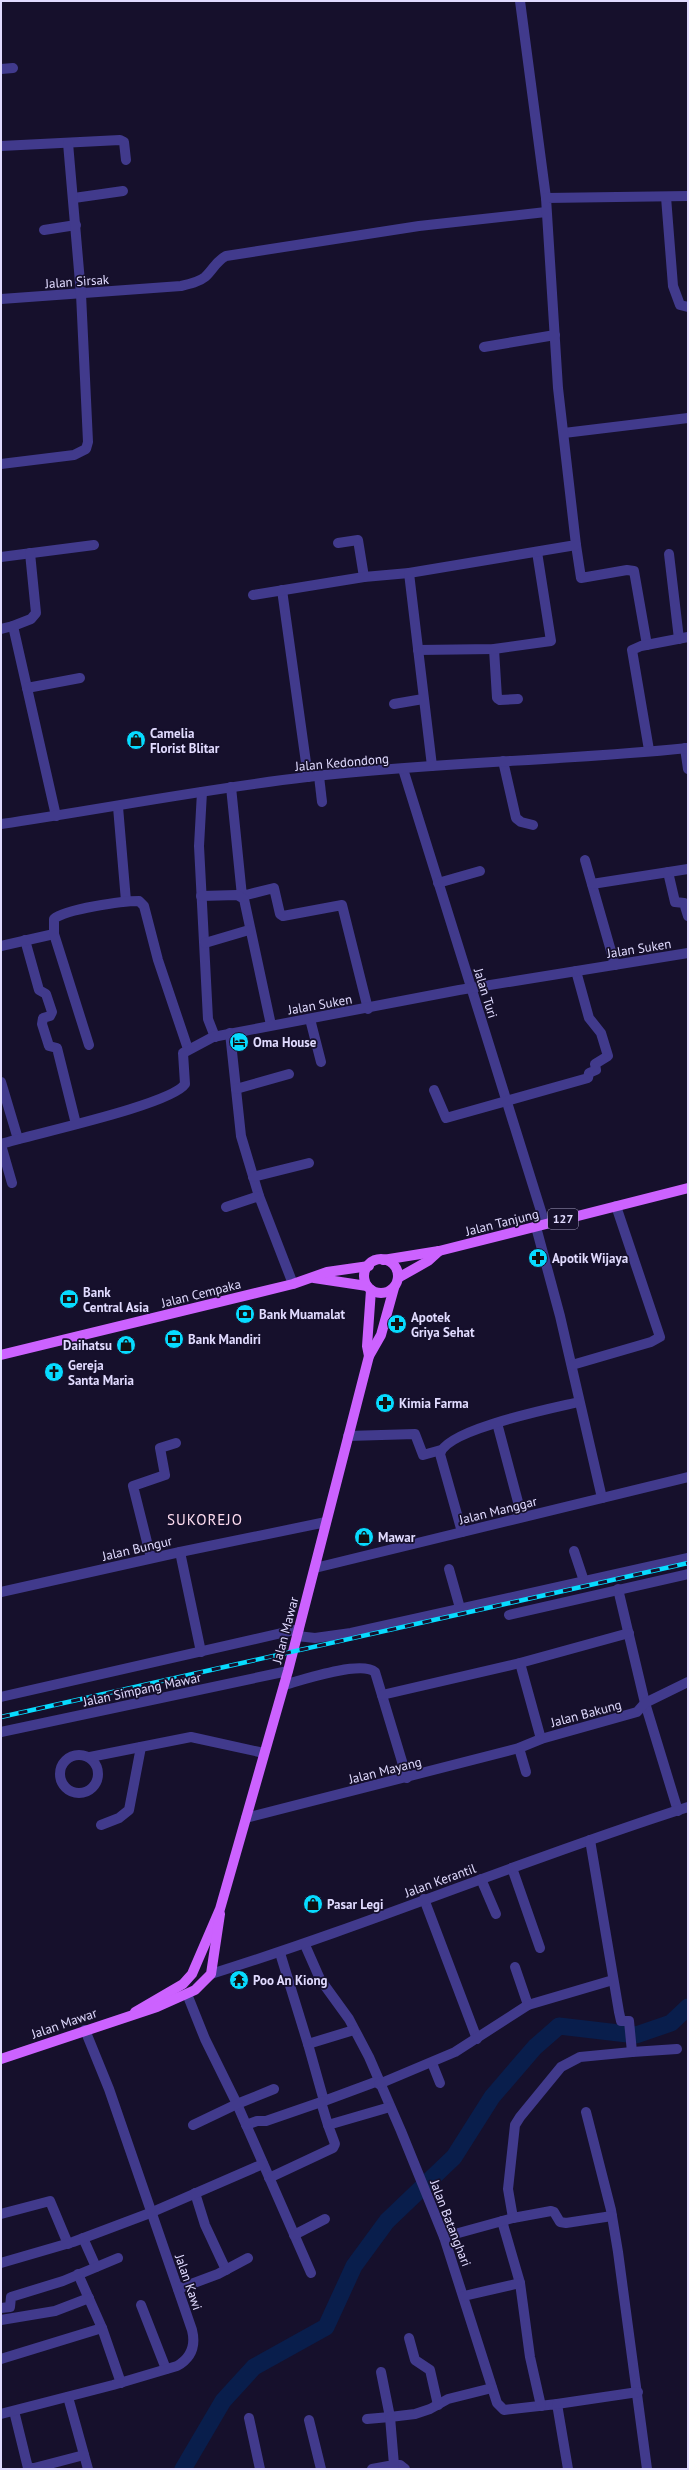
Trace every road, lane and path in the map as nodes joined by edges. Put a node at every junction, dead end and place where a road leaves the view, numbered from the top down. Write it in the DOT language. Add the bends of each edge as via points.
graph roads {
  1 [pos="520,1"];
  2 [pos="13,68"];
  3 [pos="1,69"];
  4 [pos="68,143"];
  5 [pos="1,146"];
  6 [pos="126,160"];
  7 [pos="123,191"];
  8 [pos="666,196"];
  9 [pos="688,196"];
  10 [pos="74,198"];
  11 [pos="546,198"];
  12 [pos="546,212"];
  13 [pos="76,225"];
  14 [pos="44,230"];
  15 [pos="81,294"];
  16 [pos="1,299"];
  17 [pos="688,307"];
  18 [pos="555,335"];
  19 [pos="484,347"];
  20 [pos="688,418"];
  21 [pos="564,433"];
  22 [pos="1,464"];
  23 [pos="338,543"];
  24 [pos="576,545"];
  25 [pos="94,546"];
  26 [pos="537,552"];
  27 [pos="30,553"];
  28 [pos="669,554"];
  29 [pos="1,557"];
  30 [pos="409,573"];
  31 [pos="364,577"];
  32 [pos="282,590"];
  33 [pos="253,595"];
  34 [pos="13,626"];
  35 [pos="1,629"];
  36 [pos="684,638"];
  37 [pos="647,645"];
  38 [pos="494,649"];
  39 [pos="418,650"];
  40 [pos="80,678"];
  41 [pos="27,688"];
  42 [pos="423,699"];
  43 [pos="518,699"];
  44 [pos="394,704"];
  45 [pos="687,748"];
  46 [pos="649,750"];
  47 [pos="503,762"];
  48 [pos="432,766"];
  49 [pos="403,769"];
  50 [pos="688,769"];
  51 [pos="319,776"];
  52 [pos="308,777"];
  53 [pos="231,788"];
  54 [pos="198,792"];
  55 [pos="322,802"];
  56 [pos="118,807"];
  57 [pos="56,816"];
  58 [pos="1,824"];
  59 [pos="533,825"];
  60 [pos="585,860"];
  61 [pos="688,869"];
  62 [pos="480,871"];
  63 [pos="668,872"];
  64 [pos="438,883"];
  65 [pos="592,884"];
  66 [pos="201,896"];
  67 [pos="242,896"];
  68 [pos="126,901"];
  69 [pos="688,916"];
  70 [pos="249,930"];
  71 [pos="54,934"];
  72 [pos="25,940"];
  73 [pos="205,943"];
  74 [pos="1,946"];
  75 [pos="688,953"];
  76 [pos="615,965"];
  77 [pos="576,971"];
  78 [pos="471,989"];
  79 [pos="368,1008"];
  80 [pos="310,1019"];
  81 [pos="271,1025"];
  82 [pos="230,1033"];
  83 [pos="212,1038"];
  84 [pos="89,1045"];
  85 [pos="188,1049"];
  86 [pos="321,1062"];
  87 [pos="289,1074"];
  88 [pos="1,1082"];
  89 [pos="236,1089"];
  90 [pos="434,1090"];
  91 [pos="506,1101"];
  92 [pos="76,1124"];
  93 [pos="18,1139"];
  94 [pos="1,1144"];
  95 [pos="309,1163"];
  96 [pos="253,1178"];
  97 [pos="12,1183"];
  98 [pos="688,1188"];
  99 [pos="259,1196"];
  100 [pos="226,1206"];
  101 [pos="616,1206"];
  102 [pos="541,1226"];
  103 [pos="439,1251"];
  104 [pos="383,1260"];
  105 [pos="369,1266"];
  106 [pos="314,1278"];
  107 [pos="396,1283"];
  108 [pos="293,1284"];
  109 [pos="369,1288"];
  110 [pos="1,1355"];
  111 [pos="369,1356"];
  112 [pos="572,1365"];
  113 [pos="579,1402"];
  114 [pos="497,1423"];
  115 [pos="348,1436"];
  116 [pos="176,1443"];
  117 [pos="441,1450"];
  118 [pos="688,1477"];
  119 [pos="602,1498"];
  120 [pos="522,1517"];
  121 [pos="326,1522"];
  122 [pos="462,1532"];
  123 [pos="574,1551"];
  124 [pos="180,1552"];
  125 [pos="151,1558"];
  126 [pos="688,1558"];
  127 [pos="314,1568"];
  128 [pos="449,1569"];
  129 [pos="688,1574"];
  130 [pos="584,1581"];
  131 [pos="618,1589"];
  132 [pos="1,1592"];
  133 [pos="460,1608"];
  134 [pos="510,1615"];
  135 [pos="298,1633"];
  136 [pos="629,1633"];
  137 [pos="200,1652"];
  138 [pos="520,1663"];
  139 [pos="288,1671"];
  140 [pos="688,1682"];
  141 [pos="284,1685"];
  142 [pos="382,1695"];
  143 [pos="1,1697"];
  144 [pos="645,1703"];
  145 [pos="1,1732"];
  146 [pos="541,1739"];
  147 [pos="529,1744"];
  148 [pos="141,1747"];
  149 [pos="519,1748"];
  150 [pos="264,1753"];
  151 [pos="90,1757"];
  152 [pos="526,1772"];
  153 [pos="407,1778"];
  154 [pos="688,1807"];
  155 [pos="678,1811"];
  156 [pos="246,1818"];
  157 [pos="101,1825"];
  158 [pos="590,1840"];
  159 [pos="512,1868"];
  160 [pos="481,1879"];
  161 [pos="424,1899"];
  162 [pos="220,1908"];
  163 [pos="496,1914"];
  164 [pos="305,1945"];
  165 [pos="540,1948"];
  166 [pos="280,1953"];
  167 [pos="514,1967"];
  168 [pos="211,1974"];
  169 [pos="614,1980"];
  170 [pos="187,1994"];
  171 [pos="528,2005"];
  172 [pos="135,2012"];
  173 [pos="85,2030"];
  174 [pos="354,2030"];
  175 [pos="477,2038"];
  176 [pos="308,2044"];
  177 [pos="632,2049"];
  178 [pos="677,2049"];
  179 [pos="1,2059"];
  180 [pos="432,2062"];
  181 [pos="379,2083"];
  182 [pos="440,2084"];
  183 [pos="274,2089"];
  184 [pos="323,2102"];
  185 [pos="237,2104"];
  186 [pos="390,2107"];
  187 [pos="586,2112"];
  188 [pos="193,2125"];
  189 [pos="246,2125"];
  190 [pos="328,2126"];
  191 [pos="263,2164"];
  192 [pos="269,2178"];
  193 [pos="195,2193"];
  194 [pos="150,2213"];
  195 [pos="1,2214"];
  196 [pos="612,2216"];
  197 [pos="513,2218"];
  198 [pos="325,2219"];
  199 [pos="502,2221"];
  200 [pos="294,2234"];
  201 [pos="444,2237"];
  202 [pos="83,2238"];
  203 [pos="68,2244"];
  204 [pos="118,2258"];
  205 [pos="248,2258"];
  206 [pos="1,2263"];
  207 [pos="96,2267"];
  208 [pos="226,2270"];
  209 [pos="311,2273"];
  210 [pos="78,2274"];
  211 [pos="520,2283"];
  212 [pos="178,2289"];
  213 [pos="464,2296"];
  214 [pos="89,2298"];
  215 [pos="141,2305"];
  216 [pos="1,2308"];
  217 [pos="1,2320"];
  218 [pos="102,2328"];
  219 [pos="409,2338"];
  220 [pos="1,2359"];
  221 [pos="166,2369"];
  222 [pos="381,2372"];
  223 [pos="121,2383"];
  224 [pos="492,2388"];
  225 [pos="638,2392"];
  226 [pos="68,2397"];
  227 [pos="557,2404"];
  228 [pos="438,2405"];
  229 [pos="541,2406"];
  230 [pos="14,2411"];
  231 [pos="1,2414"];
  232 [pos="249,2418"];
  233 [pos="390,2418"];
  234 [pos="367,2419"];
  235 [pos="309,2420"];
  236 [pos="84,2455"];
  237 [pos="394,2465"];
  238 [pos="88,2469"];
  239 [pos="260,2469"];
  240 [pos="321,2469"];
  241 [pos="372,2469"];
  242 [pos="405,2469"];
  243 [pos="568,2469"];
  244 [pos="647,2469"];
  1 -- 11 [label="street"];
  2 -- 3 [label="street"];
  4 -- 5 [label="street"];
  4 -- 6 [label="street" via="120,140 124,142"];
  4 -- 10 [label="street"];
  7 -- 10 [label="street"];
  8 -- 9 [label="street"];
  8 -- 11 [label="street"];
  8 -- 17 [label="street" via="674,286 680,304"];
  10 -- 13 [label="street"];
  11 -- 12 [label="street"];
  12 -- 15 [label="street, Jalan Sirsak" via="419,226 226,256 199,281 154,289"];
  12 -- 18 [label="street"];
  13 -- 14 [label="street"];
  13 -- 15 [label="street"];
  15 -- 16 [label="street, Jalan Sirsak"];
  15 -- 22 [label="street" via="88,405 86,449 74,455"];
  18 -- 19 [label="street"];
  18 -- 21 [label="street"];
  20 -- 21 [label="street"];
  21 -- 24 [label="street"];
  23 -- 31 [label="street" via="356,540 358,542"];
  24 -- 26 [label="street"];
  24 -- 37 [label="street" via="581,578 634,571"];
  25 -- 27 [label="street"];
  26 -- 30 [label="street"];
  26 -- 38 [label="street" via="551,641"];
  27 -- 29 [label="street"];
  27 -- 34 [label="street" via="36,613 31,619"];
  28 -- 36 [label="street"];
  30 -- 31 [label="street"];
  30 -- 39 [label="street"];
  31 -- 32 [label="street"];
  32 -- 33 [label="street"];
  32 -- 52 [label="street"];
  34 -- 35 [label="street"];
  34 -- 41 [label="street"];
  36 -- 37 [label="street"];
  37 -- 46 [label="street" via="634,648 632,652"];
  38 -- 39 [label="street"];
  38 -- 43 [label="street" via="497,698"];
  39 -- 42 [label="street"];
  40 -- 41 [label="street"];
  41 -- 57 [label="street"];
  42 -- 44 [label="street"];
  42 -- 48 [label="street"];
  45 -- 46 [label="street, Jalan Kedondong"];
  45 -- 50 [label="street"];
  46 -- 47 [label="street, Jalan Kedondong"];
  47 -- 48 [label="street, Jalan Kedondong"];
  47 -- 59 [label="street" via="516,818"];
  48 -- 49 [label="street, Jalan Kedondong"];
  49 -- 51 [label="street, Jalan Kedondong"];
  49 -- 64 [label="street, Jalan Turi"];
  51 -- 52 [label="street, Jalan Kedondong"];
  51 -- 55 [label="street"];
  52 -- 53 [label="street, Jalan Kedondong"];
  53 -- 54 [label="street, Jalan Kedondong"];
  53 -- 67 [label="street"];
  54 -- 56 [label="street, Jalan Kedondong"];
  54 -- 66 [label="street"];
  56 -- 57 [label="street, Jalan Kedondong"];
  56 -- 68 [label="street"];
  57 -- 58 [label="street, Jalan Kedondong"];
  60 -- 65 [label="street"];
  61 -- 63 [label="street"];
  62 -- 64 [label="street"];
  63 -- 65 [label="street"];
  63 -- 69 [label="street" via="675,902 684,903"];
  64 -- 78 [label="street, Jalan Turi"];
  65 -- 76 [label="street"];
  66 -- 67 [label="street"];
  66 -- 73 [label="street"];
  67 -- 70 [label="street"];
  67 -- 79 [label="street" via="274,888 280,914 284,916 342,905"];
  68 -- 71 [label="street" via="59,916 53,922"];
  68 -- 85 [label="street" via="139,901 144,906 158,960"];
  70 -- 73 [label="street"];
  70 -- 81 [label="street"];
  71 -- 72 [label="street"];
  71 -- 84 [label="street"];
  72 -- 74 [label="street"];
  72 -- 92 [label="street" via="39,990 46,994 52,1012 50,1016 43,1018 42,1024 49,1046 57,1048"];
  73 -- 83 [label="street" via="208,1020"];
  75 -- 76 [label="street, Jalan Suken"];
  76 -- 77 [label="street, Jalan Suken"];
  77 -- 78 [label="street, Jalan Suken"];
  77 -- 91 [label="street" via="589,1018 601,1033 608,1058 595,1064 596,1070 589,1073 588,1078"];
  78 -- 79 [label="street, Jalan Suken"];
  78 -- 91 [label="street, Jalan Turi"];
  79 -- 80 [label="street, Jalan Suken"];
  80 -- 81 [label="street, Jalan Suken"];
  80 -- 86 [label="street"];
  81 -- 82 [label="street, Jalan Suken"];
  82 -- 83 [label="street, Jalan Suken"];
  82 -- 89 [label="street"];
  83 -- 85 [label="street, Jalan Suken"];
  85 -- 92 [label="street" via="182,1057 186,1078 180,1089 124,1111"];
  87 -- 89 [label="street"];
  88 -- 93 [label="street"];
  89 -- 96 [label="street" via="241,1136"];
  90 -- 91 [label="street" via="446,1118"];
  91 -- 102 [label="street, Jalan Turi"];
  92 -- 93 [label="street"];
  93 -- 94 [label="street"];
  94 -- 97 [label="street"];
  95 -- 96 [label="street"];
  96 -- 99 [label="street"];
  98 -- 101 [label="main road, Jalan Tanjung / 127"];
  99 -- 100 [label="street"];
  99 -- 108 [label="street"];
  101 -- 102 [label="main road, Jalan Tanjung / 127"];
  101 -- 112 [label="street" via="660,1337 652,1342"];
  102 -- 103 [label="main road, Jalan Tanjung / 127"];
  102 -- 112 [label="street, Jalan Turi"];
  103 -- 104 [label="main road, Jalan Tanjung / 127"];
  103 -- 107 [label="main road, Jalan Tanjung / 127"];
  104 -- 105 [label="main road, 127"];
  104 -- 107 [label="main road" via="393,1264"];
  105 -- 106 [label="main road, Jalan Cempaka / 127" via="327,1272"];
  105 -- 109 [label="main road" via="365,1275"];
  106 -- 108 [label="main road, Jalan Cempaka / 127"];
  106 -- 109 [label="main road, Jalan Cempaka / 127"];
  107 -- 109 [label="main road, 127" via="385,1293"];
  107 -- 111 [label="main road, Jalan Mawar" via="381,1335"];
  108 -- 110 [label="main road, Jalan Cempaka / 127"];
  109 -- 111 [label="main road, Jalan Mawar"];
  111 -- 115 [label="main road, Jalan Mawar"];
  112 -- 113 [label="street, Jalan Turi"];
  113 -- 114 [label="street"];
  113 -- 119 [label="street, Jalan Turi"];
  114 -- 117 [label="street" via="466,1432"];
  114 -- 120 [label="street"];
  115 -- 117 [label="street" via="414,1434 423,1455"];
  115 -- 121 [label="main road, Jalan Mawar"];
  116 -- 125 [label="street" via="160,1448 165,1475 133,1486"];
  117 -- 122 [label="street"];
  118 -- 119 [label="street, Jalan Manggar"];
  119 -- 120 [label="street, Jalan Manggar"];
  120 -- 122 [label="street, Jalan Manggar"];
  121 -- 124 [label="street, Jalan Bungur"];
  121 -- 127 [label="main road, Jalan Mawar"];
  122 -- 127 [label="street, Jalan Manggar"];
  123 -- 130 [label="street"];
  124 -- 125 [label="street, Jalan Bungur"];
  124 -- 137 [label="street"];
  125 -- 132 [label="street, Jalan Bungur"];
  126 -- 130 [label="street"];
  127 -- 135 [label="main road, Jalan Mawar"];
  128 -- 133 [label="street"];
  129 -- 131 [label="street"];
  130 -- 133 [label="street"];
  131 -- 134 [label="street"];
  131 -- 136 [label="street"];
  133 -- 135 [label="street" via="351,1633 315,1638"];
  135 -- 137 [label="street"];
  135 -- 139 [label="main road, Jalan Mawar"];
  136 -- 138 [label="street"];
  136 -- 144 [label="street"];
  137 -- 143 [label="street"];
  138 -- 142 [label="street"];
  138 -- 146 [label="street"];
  139 -- 141 [label="main road, Jalan Mawar"];
  139 -- 145 [label="street, Jalan Simpang Mawar"];
  140 -- 144 [label="street, Jalan Bakung"];
  141 -- 142 [label="street" via="364,1668 375,1672"];
  141 -- 150 [label="main road, Jalan Mawar"];
  142 -- 153 [label="street"];
  144 -- 146 [label="street, Jalan Bakung" via="637,1712"];
  144 -- 155 [label="street"];
  146 -- 147 [label="street, Jalan Bakung"];
  147 -- 149 [label="street, Jalan Mayang"];
  148 -- 150 [label="street" via="191,1737"];
  148 -- 151 [label="street"];
  148 -- 157 [label="street" via="129,1810 119,1818"];
  149 -- 152 [label="street"];
  149 -- 153 [label="street, Jalan Mayang"];
  150 -- 156 [label="main road, Jalan Mawar"];
  153 -- 156 [label="street, Jalan Mayang"];
  154 -- 155 [label="street, Jalan Kerantil"];
  155 -- 158 [label="street, Jalan Kerantil"];
  156 -- 162 [label="main road, Jalan Mawar"];
  158 -- 159 [label="street, Jalan Kerantil"];
  158 -- 169 [label="street"];
  159 -- 160 [label="street, Jalan Kerantil"];
  159 -- 165 [label="street"];
  160 -- 161 [label="street, Jalan Kerantil"];
  160 -- 163 [label="street"];
  161 -- 164 [label="street, Jalan Kerantil"];
  161 -- 175 [label="street"];
  162 -- 168 [label="main road, Jalan Mawar"];
  162 -- 172 [label="main road, Jalan Mawar" via="192,1974 183,1984"];
  164 -- 166 [label="street, Jalan Kerantil"];
  164 -- 174 [label="street, Jalan Batanghari" via="320,1979"];
  166 -- 168 [label="street, Jalan Kerantil"];
  166 -- 176 [label="street"];
  167 -- 171 [label="street"];
  168 -- 170 [label="main road, Jalan Mawar" via="204,1983"];
  169 -- 171 [label="street"];
  169 -- 177 [label="street" via="621,2020 629,2021"];
  170 -- 172 [label="main road, Jalan Mawar" via="157,2007"];
  170 -- 185 [label="street" via="205,2039"];
  171 -- 175 [label="street"];
  172 -- 173 [label="main road, Jalan Mawar"];
  173 -- 179 [label="main road, Jalan Mawar"];
  173 -- 194 [label="street, Jalan Kawi" via="109,2089"];
  174 -- 176 [label="street"];
  174 -- 181 [label="street, Jalan Batanghari"];
  175 -- 180 [label="street"];
  176 -- 184 [label="street"];
  177 -- 178 [label="street"];
  177 -- 197 [label="street" via="580,2057 561,2067 520,2117 515,2125 508,2189"];
  180 -- 181 [label="street"];
  180 -- 182 [label="street"];
  181 -- 184 [label="street"];
  181 -- 186 [label="street, Jalan Batanghari"];
  183 -- 185 [label="street"];
  184 -- 189 [label="street"];
  184 -- 190 [label="street"];
  185 -- 188 [label="street"];
  185 -- 189 [label="street"];
  186 -- 190 [label="street"];
  186 -- 201 [label="street, Jalan Batanghari"];
  187 -- 196 [label="street"];
  189 -- 191 [label="street"];
  190 -- 192 [label="street" via="335,2144 333,2148"];
  191 -- 192 [label="street"];
  191 -- 193 [label="street"];
  192 -- 200 [label="street"];
  193 -- 194 [label="street"];
  193 -- 208 [label="street" via="205,2225"];
  194 -- 202 [label="street"];
  194 -- 212 [label="street, Jalan Kawi"];
  195 -- 203 [label="street" via="50,2201"];
  196 -- 197 [label="street" via="566,2223 560,2222 551,2211"];
  196 -- 225 [label="street"];
  197 -- 199 [label="street"];
  198 -- 200 [label="street"];
  199 -- 201 [label="street"];
  199 -- 211 [label="street"];
  200 -- 209 [label="street"];
  201 -- 213 [label="street, Jalan Batanghari"];
  202 -- 203 [label="street"];
  202 -- 207 [label="street"];
  203 -- 206 [label="street"];
  204 -- 207 [label="street"];
  205 -- 208 [label="street"];
  207 -- 210 [label="street"];
  208 -- 212 [label="street"];
  210 -- 214 [label="street"];
  210 -- 216 [label="street" via="11,2297 10,2307"];
  211 -- 213 [label="street"];
  211 -- 229 [label="street" via="530,2357"];
  212 -- 221 [label="street, Jalan Kawi" via="192,2330 194,2346 184,2362"];
  213 -- 224 [label="street, Jalan Batanghari"];
  214 -- 217 [label="street" via="55,2311"];
  214 -- 218 [label="street"];
  215 -- 221 [label="street"];
  218 -- 220 [label="street"];
  218 -- 223 [label="street"];
  219 -- 228 [label="street" via="415,2360 430,2370"];
  221 -- 223 [label="street, Jalan Kawi"];
  222 -- 233 [label="street"];
  223 -- 226 [label="street, Jalan Kawi"];
  224 -- 228 [label="street" via="448,2399"];
  224 -- 229 [label="street, Jalan Batanghari" via="497,2403 504,2410"];
  225 -- 227 [label="street, Jalan Batanghari"];
  225 -- 244 [label="street"];
  226 -- 230 [label="street, Jalan Kawi"];
  226 -- 236 [label="street"];
  227 -- 229 [label="street, Jalan Batanghari"];
  227 -- 243 [label="street"];
  228 -- 233 [label="street" via="415,2414"];
  230 -- 231 [label="street, Jalan Kawi"];
  230 -- 236 [label="street" via="28,2468"];
  232 -- 239 [label="street"];
  233 -- 234 [label="street"];
  233 -- 237 [label="street"];
  235 -- 240 [label="street"];
  236 -- 238 [label="street"];
  237 -- 241 [label="street"];
  237 -- 242 [label="street"];
}
